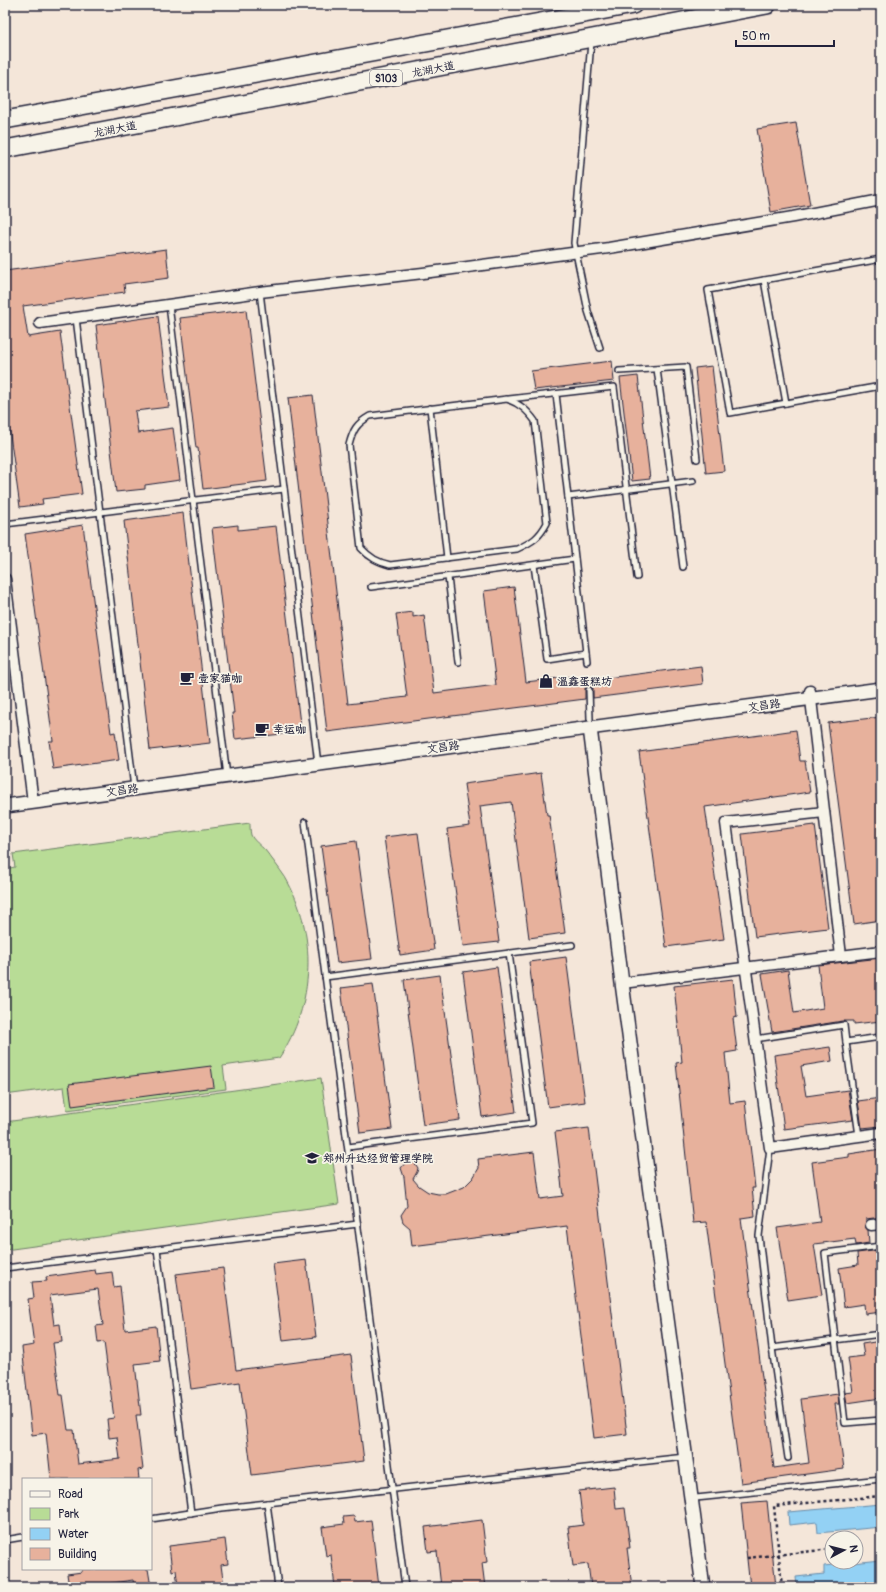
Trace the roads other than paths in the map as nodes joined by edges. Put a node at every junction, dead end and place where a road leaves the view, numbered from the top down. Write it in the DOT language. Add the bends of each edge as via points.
graph roads {
  1 [pos="632,5"];
  2 [pos="767,5"];
  3 [pos="592,39"];
  4 [pos="5,120"];
  5 [pos="5,149"];
  6 [pos="881,200"];
  7 [pos="576,253"];
  8 [pos="881,259"];
  9 [pos="764,280"];
  10 [pos="260,292"];
  11 [pos="169,305"];
  12 [pos="76,318"];
  13 [pos="40,323"];
  14 [pos="600,348"];
  15 [pos="658,369"];
  16 [pos="619,371"];
  17 [pos="881,386"];
  18 [pos="556,394"];
  19 [pos="507,399"];
  20 [pos="786,403"];
  21 [pos="430,408"];
  22 [pos="697,459"];
  23 [pos="693,481"];
  24 [pos="672,484"];
  25 [pos="284,489"];
  26 [pos="627,489"];
  27 [pos="568,497"];
  28 [pos="193,501"];
  29 [pos="100,512"];
  30 [pos="5,524"];
  31 [pos="447,558"];
  32 [pos="575,559"];
  33 [pos="534,564"];
  34 [pos="683,567"];
  35 [pos="448,577"];
  36 [pos="637,577"];
  37 [pos="5,579"];
  38 [pos="371,587"];
  39 [pos="586,653"];
  40 [pos="587,661"];
  41 [pos="458,662"];
  42 [pos="881,689"];
  43 [pos="589,690"];
  44 [pos="810,695"];
  45 [pos="590,723"];
  46 [pos="318,764"];
  47 [pos="227,776"];
  48 [pos="134,788"];
  49 [pos="33,802"];
  50 [pos="5,806"];
  51 [pos="824,812"];
  52 [pos="305,822"];
  53 [pos="572,945"];
  54 [pos="881,951"];
  55 [pos="509,953"];
  56 [pos="841,956"];
  57 [pos="745,967"];
  58 [pos="325,977"];
  59 [pos="622,983"];
  60 [pos="881,1037"];
  61 [pos="755,1039"];
  62 [pos="846,1042"];
  63 [pos="881,1133"];
  64 [pos="859,1136"];
  65 [pos="348,1147"];
  66 [pos="770,1148"];
  67 [pos="358,1224"];
  68 [pos="881,1246"];
  69 [pos="157,1249"];
  70 [pos="5,1268"];
  71 [pos="881,1334"];
  72 [pos="835,1340"];
  73 [pos="772,1348"];
  74 [pos="881,1420"];
  75 [pos="686,1457"];
  76 [pos="788,1458"];
  77 [pos="881,1479"];
  78 [pos="392,1489"];
  79 [pos="696,1498"];
  80 [pos="267,1503"];
  81 [pos="192,1513"];
  82 [pos="152,1519"];
  83 [pos="22,1537"];
  84 [pos="5,1540"];
  85 [pos="278,1587"];
  86 [pos="405,1587"];
  87 [pos="703,1587"];
  1 -- 4 [label="highway"];
  2 -- 3 [label="highway, 龙湖大道 / S103"];
  3 -- 5 [label="highway, 龙湖大道 / S103"];
  3 -- 7 [label="lane" via="574,243"];
  6 -- 7 [label="street"];
  7 -- 10 [label="street"];
  7 -- 14 [label="lane" via="588,312"];
  8 -- 9 [label="lane"];
  9 -- 20 [label="lane"];
  9 -- 20 [label="lane" via="708,290 730,413"];
  10 -- 11 [label="street"];
  10 -- 25 [label="lane"];
  11 -- 12 [label="street"];
  11 -- 28 [label="lane"];
  12 -- 13 [label="street"];
  12 -- 29 [label="lane"];
  15 -- 16 [label="lane"];
  15 -- 22 [label="lane" via="686,367"];
  15 -- 24 [label="lane"];
  17 -- 20 [label="lane"];
  18 -- 19 [label="lane"];
  18 -- 26 [label="lane" via="614,387"];
  18 -- 27 [label="lane"];
  19 -- 21 [label="lane"];
  19 -- 31 [label="lane" via="522,406 535,420 547,523 532,542 517,549"];
  21 -- 31 [label="lane"];
  21 -- 31 [label="lane" via="370,416 360,421 352,432 349,445 361,548 378,562 390,565"];
  23 -- 24 [label="lane"];
  24 -- 26 [label="lane"];
  24 -- 34 [label="lane"];
  25 -- 28 [label="lane"];
  25 -- 46 [label="lane"];
  26 -- 27 [label="lane"];
  26 -- 36 [label="lane"];
  27 -- 32 [label="lane"];
  28 -- 29 [label="lane"];
  28 -- 47 [label="lane"];
  29 -- 30 [label="lane"];
  29 -- 48 [label="lane"];
  32 -- 33 [label="lane"];
  32 -- 39 [label="lane"];
  33 -- 35 [label="lane"];
  33 -- 39 [label="lane" via="547,659"];
  35 -- 38 [label="lane"];
  35 -- 41 [label="lane"];
  37 -- 49 [label="street"];
  39 -- 40 [label="lane"];
  42 -- 44 [label="street, 文昌路"];
  43 -- 45 [label="lane"];
  44 -- 45 [label="street, 文昌路"];
  44 -- 51 [label="street"];
  45 -- 46 [label="street, 文昌路"];
  45 -- 59 [label="street"];
  46 -- 47 [label="street, 文昌路"];
  47 -- 48 [label="street, 文昌路"];
  48 -- 49 [label="street, 文昌路"];
  49 -- 50 [label="street, 文昌路"];
  51 -- 56 [label="street"];
  51 -- 57 [label="street" via="726,823"];
  52 -- 58 [label="lane"];
  53 -- 55 [label="lane"];
  54 -- 56 [label="street"];
  55 -- 58 [label="lane"];
  55 -- 65 [label="lane" via="532,1123"];
  56 -- 57 [label="street"];
  57 -- 59 [label="street"];
  57 -- 61 [label="street"];
  58 -- 65 [label="lane"];
  59 -- 75 [label="street"];
  60 -- 62 [label="lane"];
  61 -- 62 [label="lane" via="844,1025"];
  61 -- 66 [label="street"];
  62 -- 64 [label="lane"];
  63 -- 64 [label="street"];
  64 -- 66 [label="street"];
  65 -- 67 [label="lane"];
  66 -- 73 [label="lane" via="759,1236"];
  67 -- 69 [label="lane"];
  67 -- 78 [label="lane"];
  68 -- 72 [label="lane" via="825,1253"];
  69 -- 70 [label="lane"];
  69 -- 81 [label="lane"];
  71 -- 72 [label="lane"];
  72 -- 73 [label="lane"];
  72 -- 74 [label="lane" via="845,1423"];
  73 -- 76 [label="lane"];
  75 -- 78 [label="lane"];
  75 -- 87 [label="street"];
  77 -- 79 [label="lane"];
  78 -- 80 [label="lane"];
  78 -- 86 [label="lane"];
  80 -- 81 [label="lane"];
  80 -- 85 [label="lane"];
  81 -- 82 [label="lane"];
  83 -- 84 [label="lane"];
}
